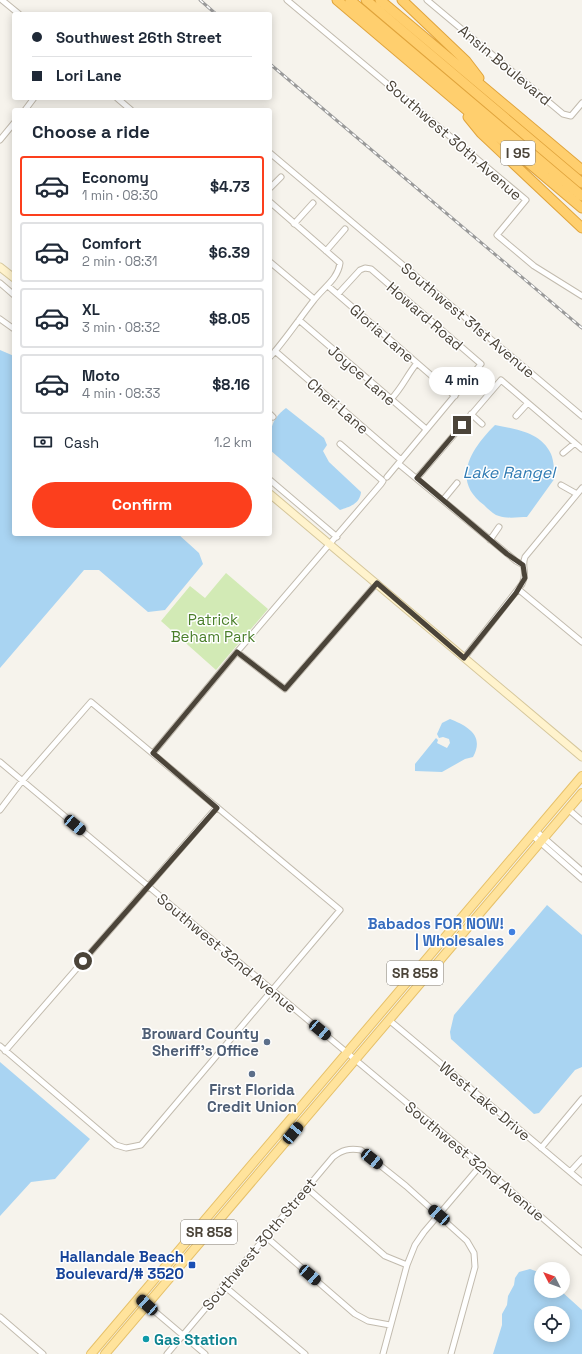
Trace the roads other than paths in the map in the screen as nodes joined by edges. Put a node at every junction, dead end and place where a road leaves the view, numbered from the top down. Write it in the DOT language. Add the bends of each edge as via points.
graph roads {
  1 [pos="2,0"];
  2 [pos="287,0"];
  3 [pos="331,0"];
  4 [pos="337,0"];
  5 [pos="350,0"];
  6 [pos="366,0"];
  7 [pos="380,0"];
  8 [pos="402,0"];
  9 [pos="427,0"];
  10 [pos="17,12"];
  11 [pos="352,13"];
  12 [pos="489,92"];
  13 [pos="119,100"];
  14 [pos="453,100"];
  15 [pos="582,103"];
  16 [pos="129,108"];
  17 [pos="12,125"];
  18 [pos="0,140"];
  19 [pos="272,155"];
  20 [pos="582,170"];
  21 [pos="281,177"];
  22 [pos="582,183"];
  23 [pos="272,186"];
  24 [pos="582,196"];
  25 [pos="313,203"];
  26 [pos="272,204"];
  27 [pos="582,208"];
  28 [pos="294,224"];
  29 [pos="582,228"];
  30 [pos="345,229"];
  31 [pos="326,251"];
  32 [pos="272,264"];
  33 [pos="0,267"];
  34 [pos="12,276"];
  35 [pos="0,283"];
  36 [pos="328,286"];
  37 [pos="12,293"];
  38 [pos="338,294"];
  39 [pos="582,296"];
  40 [pos="314,299"];
  41 [pos="0,318"];
  42 [pos="300,320"];
  43 [pos="12,327"];
  44 [pos="275,351"];
  45 [pos="272,355"];
  46 [pos="417,363"];
  47 [pos="454,396"];
  48 [pos="391,399"];
  49 [pos="528,402"];
  50 [pos="471,414"];
  51 [pos="516,416"];
  52 [pos="582,416"];
  53 [pos="482,424"];
  54 [pos="426,429"];
  55 [pos="575,443"];
  56 [pos="340,444"];
  57 [pos="582,449"];
  58 [pos="562,453"];
  59 [pos="401,463"];
  60 [pos="387,477"];
  61 [pos="417,478"];
  62 [pos="272,482"];
  63 [pos="457,483"];
  64 [pos="561,485"];
  65 [pos="582,488"];
  66 [pos="577,494"];
  67 [pos="272,496"];
  68 [pos="443,500"];
  69 [pos="499,527"];
  70 [pos="337,537"];
  71 [pos="490,540"];
  72 [pos="330,545"];
  73 [pos="523,565"];
  74 [pos="377,583"];
  75 [pos="518,590"];
  76 [pos="582,642"];
  77 [pos="237,652"];
  78 [pos="464,658"];
  79 [pos="153,753"];
  80 [pos="582,757"];
  81 [pos="0,762"];
  82 [pos="582,776"];
  83 [pos="22,781"];
  84 [pos="582,793"];
  85 [pos="217,808"];
  86 [pos="568,809"];
  87 [pos="0,810"];
  88 [pos="582,821"];
  89 [pos="534,833"];
  90 [pos="543,841"];
  91 [pos="576,866"];
  92 [pos="503,870"];
  93 [pos="572,870"];
  94 [pos="582,871"];
  95 [pos="582,878"];
  96 [pos="147,886"];
  97 [pos="459,922"];
  98 [pos="468,927"];
  99 [pos="425,977"];
  100 [pos="272,990"];
  101 [pos="389,1020"];
  102 [pos="0,1046"];
  103 [pos="5,1051"];
  104 [pos="347,1053"];
  105 [pos="355,1060"];
  106 [pos="582,1099"];
  107 [pos="292,1118"];
  108 [pos="541,1148"];
  109 [pos="582,1159"];
  110 [pos="253,1163"];
  111 [pos="481,1165"];
  112 [pos="262,1169"];
  113 [pos="570,1172"];
  114 [pos="582,1182"];
  115 [pos="307,1188"];
  116 [pos="439,1215"];
  117 [pos="221,1218"];
  118 [pos="266,1236"];
  119 [pos="582,1252"];
  120 [pos="408,1265"];
  121 [pos="223,1286"];
  122 [pos="139,1298"];
  123 [pos="147,1305"];
  124 [pos="0,1317"];
  125 [pos="390,1325"];
  126 [pos="183,1336"];
  127 [pos="43,1354"];
  128 [pos="91,1354"];
  129 [pos="105,1354"];
  130 [pos="167,1354"];
  131 [pos="205,1354"];
  132 [pos="306,1354"];
  133 [pos="383,1354"];
  134 [pos="451,1354"];
  1 -- 10 [label="street"];
  2 -- 39 [label="street, Southwest 30th Avenue" via="526,200 498,235 534,266"];
  3 -- 11 [label="highway"];
  4 -- 11 [label="highway, I 95"];
  5 -- 24 [label="highway"];
  6 -- 22 [label="highway"];
  7 -- 12 [label="highway, I 95"];
  8 -- 12 [label="highway" via="466,61"];
  9 -- 15 [label="street, Ansin Boulevard" via="563,114 571,116"];
  11 -- 14 [label="highway, I 95"];
  12 -- 20 [label="highway, I 95"];
  13 -- 16 [label="street"];
  14 -- 27 [label="highway, I 95"];
  14 -- 29 [label="highway" via="481,133"];
  17 -- 18 [label="street"];
  19 -- 52 [label="street, Southwest 31st Avenue"];
  21 -- 23 [label="street"];
  25 -- 28 [label="street"];
  26 -- 28 [label="street"];
  28 -- 31 [label="street"];
  30 -- 31 [label="street"];
  31 -- 36 [label="street" via="340,263"];
  32 -- 40 [label="street"];
  33 -- 34 [label="street"];
  35 -- 37 [label="street"];
  36 -- 38 [label="street, Gloria Lane"];
  36 -- 40 [label="street"];
  38 -- 46 [label="street, Gloria Lane"];
  38 -- 47 [label="street, Howard Road" via="360,270 371,269 481,364"];
  40 -- 42 [label="street"];
  41 -- 43 [label="street"];
  42 -- 44 [label="street"];
  42 -- 48 [label="street, Joyce Lane"];
  44 -- 45 [label="street"];
  44 -- 59 [label="street, Cheri Lane"];
  46 -- 47 [label="street, Gloria Lane"];
  46 -- 48 [label="street" via="411,369 402,388"];
  47 -- 54 [label="street"];
  48 -- 54 [label="street, Joyce Lane"];
  49 -- 50 [label="street" via="502,380"];
  49 -- 51 [label="street"];
  49 -- 55 [label="street"];
  50 -- 53 [label="street"];
  50 -- 61 [label="street"];
  54 -- 59 [label="street"];
  55 -- 57 [label="street"];
  55 -- 58 [label="street"];
  56 -- 70 [label="street" via="383,481"];
  59 -- 60 [label="street"];
  59 -- 61 [label="street, Cheri Lane"];
  61 -- 68 [label="street, Cheri Lane"];
  62 -- 70 [label="street"];
  63 -- 68 [label="street"];
  64 -- 66 [label="street"];
  65 -- 66 [label="street"];
  66 -- 73 [label="street" via="525,557"];
  67 -- 72 [label="street"];
  68 -- 71 [label="street, Cheri Lane"];
  69 -- 71 [label="street"];
  70 -- 72 [label="street"];
  71 -- 73 [label="street, Cheri Lane"];
  72 -- 74 [label="street"];
  72 -- 77 [label="street"];
  73 -- 75 [label="street" via="525,578"];
  74 -- 77 [label="street" via="285,689"];
  74 -- 78 [label="street"];
  75 -- 76 [label="street"];
  75 -- 78 [label="street"];
  77 -- 79 [label="street"];
  78 -- 80 [label="street"];
  79 -- 83 [label="street" via="91,702"];
  79 -- 85 [label="street"];
  81 -- 83 [label="street, Southwest 32nd Avenue"];
  82 -- 89 [label="main road, SR 858"];
  83 -- 87 [label="street"];
  83 -- 96 [label="street, Southwest 32nd Avenue"];
  84 -- 86 [label="main road, SR 858"];
  85 -- 96 [label="street"];
  85 -- 100 [label="street" via="340,910"];
  86 -- 88 [label="street"];
  86 -- 90 [label="main road, SR 858"];
  89 -- 90 [label="street"];
  89 -- 92 [label="main road, SR 858"];
  90 -- 91 [label="street"];
  90 -- 93 [label="street"];
  90 -- 98 [label="main road, SR 858"];
  91 -- 93 [label="street"];
  91 -- 94 [label="street"];
  92 -- 97 [label="main road, SR 858"];
  92 -- 98 [label="main road" via="499,881 471,914"];
  93 -- 95 [label="street"];
  96 -- 100 [label="street, Southwest 32nd Avenue"];
  96 -- 103 [label="street"];
  97 -- 99 [label="main road" via="458,932 430,964"];
  97 -- 104 [label="main road, SR 858"];
  98 -- 99 [label="main road, SR 858"];
  99 -- 101 [label="main road, SR 858"];
  100 -- 103 [label="street" via="141,1145 126,1148 116,1145"];
  100 -- 104 [label="street, Southwest 32nd Avenue"];
  101 -- 105 [label="main road, SR 858"];
  101 -- 108 [label="street, West Lake Drive"];
  102 -- 103 [label="street"];
  104 -- 105 [label="street, Southwest 32nd Avenue"];
  104 -- 107 [label="main road, SR 858"];
  105 -- 111 [label="street, Southwest 32nd Avenue"];
  105 -- 112 [label="main road, SR 858"];
  106 -- 108 [label="street"];
  107 -- 110 [label="main road, SR 858"];
  107 -- 112 [label="main road" via="288,1130 264,1158"];
  108 -- 113 [label="street, West Lake Drive"];
  109 -- 113 [label="street"];
  110 -- 117 [label="main road" via="249,1178 224,1207"];
  110 -- 122 [label="main road, SR 858"];
  111 -- 116 [label="street"];
  111 -- 119 [label="street, Southwest 32nd Avenue"];
  112 -- 117 [label="main road, SR 858"];
  113 -- 114 [label="street, West Lake Drive"];
  115 -- 116 [label="street, Southwest 30th Street" via="338,1153 344,1149 361,1150"];
  115 -- 118 [label="street, Southwest 30th Street"];
  115 -- 120 [label="street" via="385,1256"];
  116 -- 120 [label="street" via="415,1245"];
  116 -- 134 [label="street" via="467,1241 474,1253 475,1267"];
  117 -- 123 [label="main road, SR 858"];
  118 -- 121 [label="street, Southwest 30th Street"];
  118 -- 125 [label="street" via="355,1314 368,1321"];
  120 -- 125 [label="street"];
  121 -- 126 [label="street, Southwest 30th Street"];
  121 -- 132 [label="street"];
  122 -- 123 [label="street"];
  122 -- 128 [label="main road, SR 858"];
  123 -- 126 [label="street"];
  123 -- 129 [label="main road, SR 858"];
  124 -- 127 [label="street"];
  125 -- 133 [label="street"];
  126 -- 130 [label="street, Southwest 30th Street"];
  126 -- 131 [label="street"];
}
